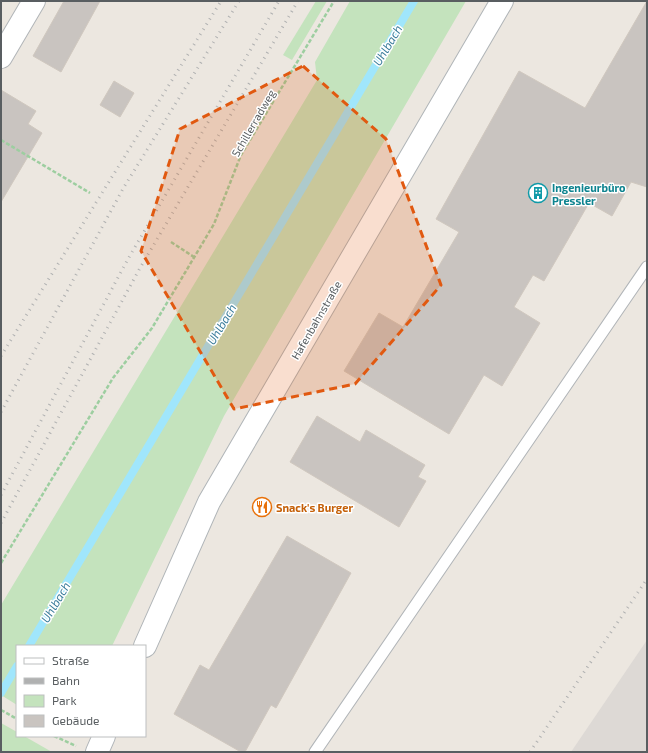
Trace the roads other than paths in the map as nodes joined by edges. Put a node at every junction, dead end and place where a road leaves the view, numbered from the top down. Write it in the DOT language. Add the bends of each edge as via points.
graph roads {
  1 [pos="34,1"];
  2 [pos="502,1"];
  3 [pos="1,57"];
  4 [pos="647,267"];
  5 [pos="145,645"];
  6 [pos="104,737"];
  7 [pos="97,752"];
  8 [pos="315,752"];
  1 -- 3 [label="main road"];
  2 -- 5 [label="main road, Hafenbahnstraße" via="209,502"];
  4 -- 8 [label="lane"];
  6 -- 7 [label="main road"];
}
